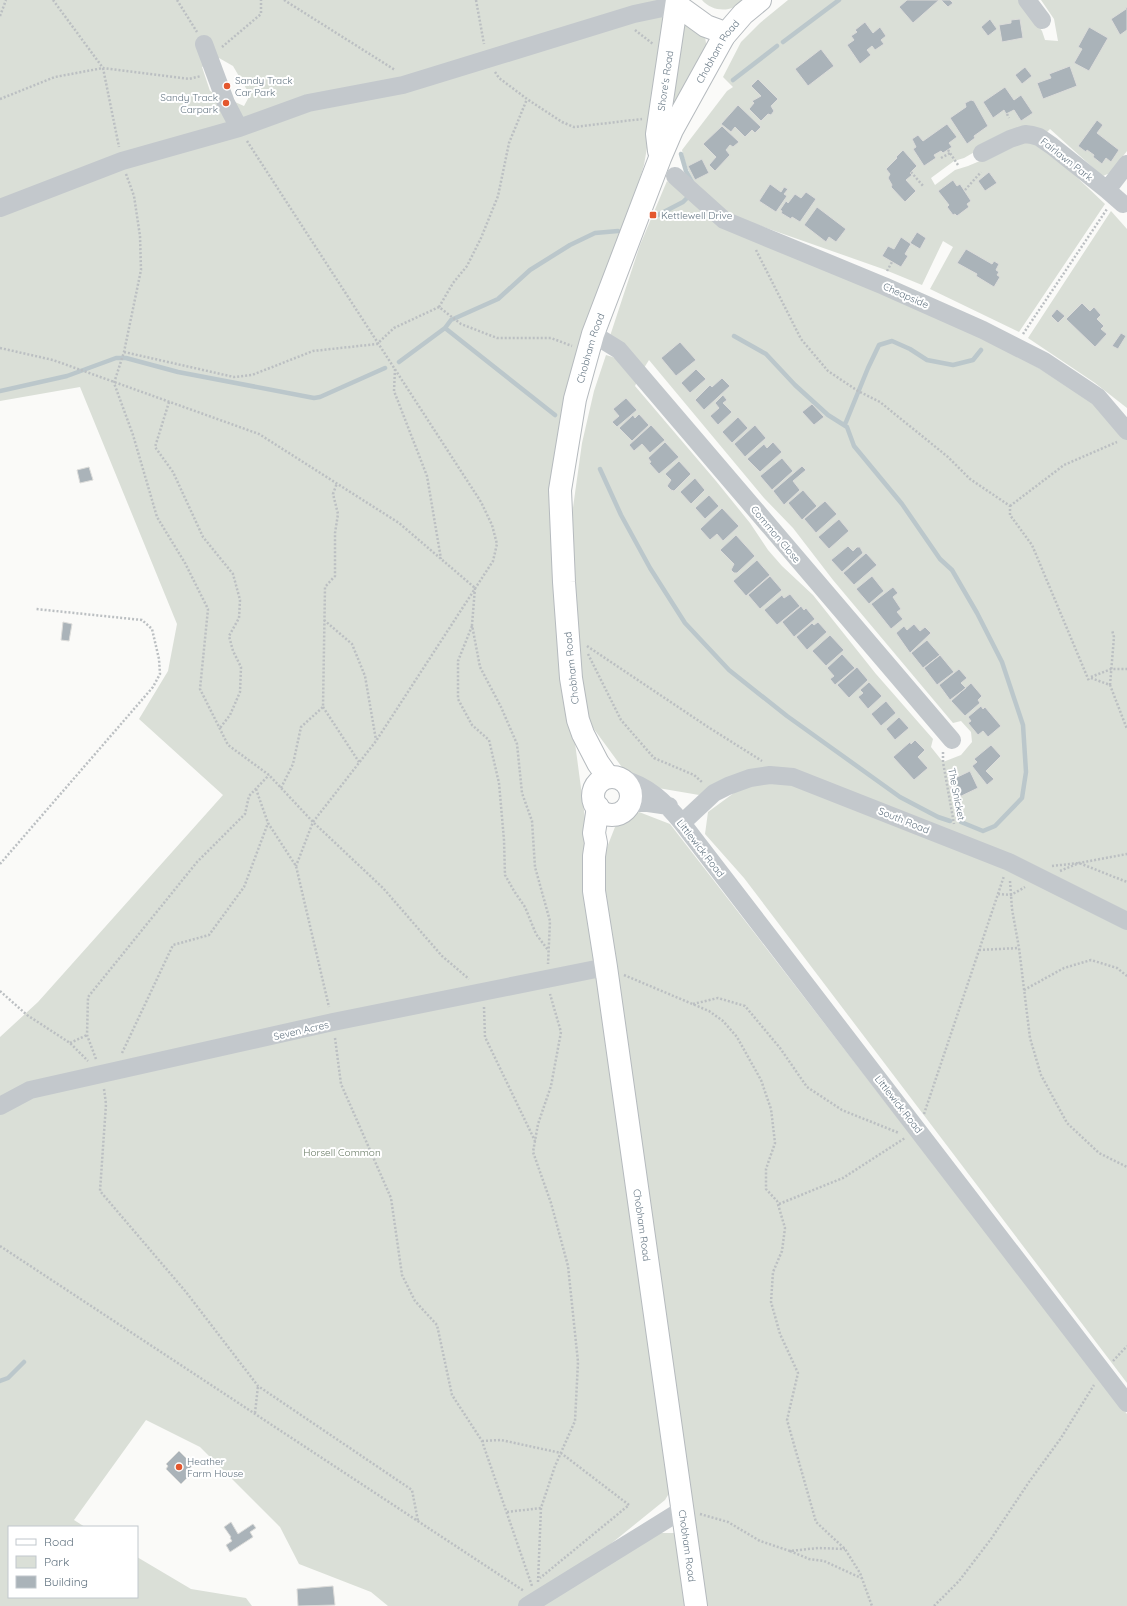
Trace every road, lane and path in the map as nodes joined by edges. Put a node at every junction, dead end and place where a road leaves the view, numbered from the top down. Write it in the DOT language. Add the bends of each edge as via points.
graph roads {
  1 [pos="6,0"];
  2 [pos="53,0"];
  3 [pos="176,0"];
  4 [pos="260,0"];
  5 [pos="284,0"];
  6 [pos="476,0"];
  7 [pos="647,0"];
  8 [pos="760,0"];
  9 [pos="1028,0"];
  10 [pos="682,2"];
  11 [pos="0,16"];
  12 [pos="627,16"];
  13 [pos="1042,20"];
  14 [pos="720,33"];
  15 [pos="656,47"];
  16 [pos="209,58"];
  17 [pos="487,59"];
  18 [pos="412,82"];
  19 [pos="527,99"];
  20 [pos="1007,114"];
  21 [pos="660,117"];
  22 [pos="1009,118"];
  23 [pos="239,128"];
  24 [pos="948,150"];
  25 [pos="950,153"];
  26 [pos="982,153"];
  27 [pos="660,158"];
  28 [pos="941,158"];
  29 [pos="1127,164"];
  30 [pos="958,165"];
  31 [pos="912,172"];
  32 [pos="981,172"];
  33 [pos="675,176"];
  34 [pos="924,187"];
  35 [pos="965,190"];
  36 [pos="1115,197"];
  37 [pos="0,208"];
  38 [pos="755,233"];
  39 [pos="439,307"];
  40 [pos="377,344"];
  41 [pos="590,344"];
  42 [pos="1015,346"];
  43 [pos="0,348"];
  44 [pos="395,369"];
  45 [pos="114,383"];
  46 [pos="169,402"];
  47 [pos="1124,436"];
  48 [pos="337,483"];
  49 [pos="1010,506"];
  50 [pos="441,559"];
  51 [pos="475,588"];
  52 [pos="36,609"];
  53 [pos="323,620"];
  54 [pos="472,626"];
  55 [pos="1112,630"];
  56 [pos="1127,668"];
  57 [pos="1112,669"];
  58 [pos="1089,681"];
  59 [pos="1110,685"];
  60 [pos="322,707"];
  61 [pos="220,728"];
  62 [pos="1127,729"];
  63 [pos="952,740"];
  64 [pos="376,741"];
  65 [pos="360,762"];
  66 [pos="269,775"];
  67 [pos="786,776"];
  68 [pos="281,788"];
  69 [pos="256,789"];
  70 [pos="714,793"];
  71 [pos="611,795"];
  72 [pos="669,806"];
  73 [pos="313,822"];
  74 [pos="268,823"];
  75 [pos="682,823"];
  76 [pos="955,830"];
  77 [pos="1127,854"];
  78 [pos="1009,862"];
  79 [pos="1079,863"];
  80 [pos="0,864"];
  81 [pos="296,866"];
  82 [pos="1046,872"];
  83 [pos="1127,882"];
  84 [pos="998,894"];
  85 [pos="1011,895"];
  86 [pos="1127,921"];
  87 [pos="1019,948"];
  88 [pos="548,950"];
  89 [pos="979,950"];
  90 [pos="606,967"];
  91 [pos="1127,976"];
  92 [pos="547,978"];
  93 [pos="1024,990"];
  94 [pos="0,991"];
  95 [pos="483,991"];
  96 [pos="693,1004"];
  97 [pos="333,1022"];
  98 [pos="87,1036"];
  99 [pos="70,1043"];
  100 [pos="107,1073"];
  101 [pos="0,1106"];
  102 [pos="919,1130"];
  103 [pos="535,1141"];
  104 [pos="1127,1168"];
  105 [pos="778,1204"];
  106 [pos="0,1246"];
  107 [pos="1103,1372"];
  108 [pos="258,1386"];
  109 [pos="1127,1403"];
  110 [pos="254,1413"];
  111 [pos="482,1442"];
  112 [pos="561,1453"];
  113 [pos="541,1508"];
  114 [pos="682,1510"];
  115 [pos="507,1512"];
  116 [pos="418,1521"];
  117 [pos="845,1549"];
  118 [pos="790,1551"];
  119 [pos="861,1578"];
  120 [pos="538,1579"];
  121 [pos="532,1603"];
  122 [pos="696,1606"];
  123 [pos="872,1606"];
  124 [pos="934,1606"];
  1 -- 11 [label="path"];
  2 -- 16 [label="path" via="103,68 189,79"];
  3 -- 16 [label="path"];
  4 -- 16 [label="path" via="261,14"];
  5 -- 18 [label="path"];
  6 -- 17 [label="path"];
  7 -- 12 [label="street"];
  8 -- 14 [label="main road, Chobham Road"];
  9 -- 13 [label="street"];
  10 -- 12 [label="street"];
  10 -- 14 [label="main road" via="706,26"];
  10 -- 21 [label="main road, Shore's Road"];
  12 -- 15 [label="path"];
  12 -- 17 [label="street"];
  14 -- 27 [label="main road, Chobham Road"];
  16 -- 23 [label="street" via="226,103"];
  17 -- 18 [label="street"];
  17 -- 19 [label="path" via="499,78"];
  18 -- 23 [label="street" via="308,103"];
  19 -- 21 [label="path" via="574,127"];
  19 -- 39 [label="path" via="509,143 498,196 467,266"];
  20 -- 22 [label="path"];
  21 -- 27 [label="main road, Shore's Road"];
  23 -- 37 [label="street" via="122,161"];
  23 -- 40 [label="path"];
  24 -- 25 [label="path"];
  25 -- 28 [label="path"];
  25 -- 30 [label="path"];
  26 -- 36 [label="street, Fairlawn Park" via="1004,141 1025,134 1039,137"];
  27 -- 41 [label="main road, Chobham Road"];
  29 -- 36 [label="street"];
  31 -- 34 [label="path"];
  32 -- 35 [label="path"];
  33 -- 38 [label="street, Cheapside" via="724,220"];
  36 -- 42 [label="path"];
  38 -- 42 [label="street, Cheapside" via="884,286"];
  38 -- 49 [label="path" via="752,240 759,258 801,339 828,371 880,402 948,457 970,479"];
  39 -- 40 [label="path" via="394,328"];
  39 -- 41 [label="path" via="461,324 496,338 551,338"];
  40 -- 44 [label="path"];
  40 -- 45 [label="path" via="313,351 252,375 234,377 123,353"];
  41 -- 63 [label="street, Common Close" via="619,350"];
  41 -- 71 [label="main road, Chobham Road" via="575,399 560,490 564,582 570,678 578,720"];
  42 -- 47 [label="street, Cheapside" via="1098,397"];
  43 -- 45 [label="path" via="53,360"];
  44 -- 50 [label="path" via="394,391 427,476"];
  44 -- 51 [label="path" via="481,502 492,525 496,544 494,561"];
  45 -- 46 [label="path"];
  45 -- 61 [label="path" via="134,435 157,517 185,563 208,609 200,689"];
  46 -- 48 [label="path" via="260,434"];
  46 -- 61 [label="path" via="155,447 173,472 203,537 233,574 240,600 239,618 230,636 241,667 240,692 230,715"];
  47 -- 49 [label="path" via="1064,465"];
  48 -- 50 [label="path" via="399,523"];
  48 -- 53 [label="path" via="333,494 338,514 335,533 335,576 324,587"];
  49 -- 58 [label="path" via="1010,515 1032,546"];
  50 -- 51 [label="path"];
  51 -- 54 [label="path"];
  51 -- 64 [label="path"];
  52 -- 80 [label="path" via="142,620 152,629 160,674 148,692"];
  53 -- 60 [label="path"];
  53 -- 64 [label="path" via="352,644 365,676"];
  54 -- 88 [label="path" via="480,667 502,707 517,744 522,793 532,821 535,867 550,921"];
  54 -- 88 [label="path" via="458,661 458,699 472,725 489,740 499,783 505,875 525,907 536,934"];
  55 -- 57 [label="path"];
  56 -- 57 [label="path"];
  57 -- 59 [label="path"];
  57 -- 59 [label="path" via="1091,678"];
  59 -- 62 [label="path"];
  60 -- 65 [label="path"];
  60 -- 68 [label="path" via="301,727 293,764"];
  61 -- 66 [label="path" via="228,745"];
  63 -- 76 [label="path, The Snicket" via="943,762"];
  64 -- 65 [label="path"];
  65 -- 73 [label="path"];
  66 -- 68 [label="path"];
  66 -- 69 [label="path"];
  67 -- 70 [label="street, South Road" via="750,778"];
  67 -- 70 [label="path" via="582,642 621,720 654,758 694,775"];
  67 -- 78 [label="street, South Road" via="836,793"];
  68 -- 73 [label="path"];
  69 -- 74 [label="path"];
  69 -- 98 [label="path" via="249,796 245,814 197,862 88,997"];
  70 -- 75 [label="street, South Road"];
  71 -- 72 [label="street"];
  71 -- 72 [label="street, Littlewick Road" via="631,782"];
  71 -- 90 [label="main road, Chobham Road" via="610,822 596,843 594,856 594,891"];
  72 -- 75 [label="street, Littlewick Road"];
  73 -- 81 [label="path"];
  73 -- 95 [label="path" via="383,888 442,956"];
  74 -- 81 [label="path"];
  74 -- 100 [label="path" via="244,888 209,935 173,945"];
  75 -- 102 [label="street, Littlewick Road"];
  77 -- 79 [label="path"];
  78 -- 82 [label="street, South Road"];
  78 -- 84 [label="path"];
  78 -- 85 [label="path"];
  79 -- 82 [label="path"];
  79 -- 82 [label="path"];
  79 -- 83 [label="path"];
  81 -- 97 [label="path"];
  82 -- 86 [label="street, South Road"];
  84 -- 85 [label="path"];
  84 -- 89 [label="path"];
  85 -- 87 [label="path"];
  87 -- 89 [label="path"];
  87 -- 93 [label="path"];
  88 -- 92 [label="path"];
  89 -- 102 [label="path"];
  90 -- 92 [label="street, Seven Acres"];
  90 -- 96 [label="path"];
  90 -- 114 [label="main road, Chobham Road"];
  91 -- 93 [label="path" via="1117,968 1091,960 1064,968"];
  92 -- 95 [label="street, Seven Acres"];
  92 -- 103 [label="path" via="561,1032 551,1086"];
  93 -- 104 [label="path" via="1030,1038 1041,1075 1067,1123 1099,1153"];
  94 -- 99 [label="path" via="27,1016"];
  95 -- 97 [label="street, Seven Acres"];
  95 -- 103 [label="path" via="485,1036"];
  96 -- 105 [label="path" via="723,1021 737,1037 761,1080 771,1109 775,1143 766,1169 766,1189"];
  96 -- 105 [label="path" via="718,998 745,1006 780,1048 807,1087 842,1110 908,1136 843,1178"];
  97 -- 100 [label="street, Seven Acres"];
  97 -- 111 [label="path" via="341,1084 391,1198 402,1275 415,1301 437,1325 452,1395"];
  98 -- 99 [label="path"];
  98 -- 100 [label="path"];
  99 -- 100 [label="path"];
  100 -- 101 [label="street, Seven Acres" via="30,1090"];
  100 -- 108 [label="path" via="100,1192 186,1292"];
  102 -- 107 [label="street, Littlewick Road"];
  103 -- 112 [label="path" via="533,1152 551,1203 568,1266 578,1362 575,1421"];
  105 -- 117 [label="path" via="785,1228 782,1251 773,1272 771,1302 780,1334 798,1373 787,1420 816,1522"];
  106 -- 110 [label="path"];
  107 -- 109 [label="street, Littlewick Road"];
  107 -- 124 [label="path" via="991,1539 959,1581"];
  108 -- 110 [label="path"];
  108 -- 116 [label="path" via="412,1490"];
  110 -- 116 [label="path"];
  111 -- 112 [label="path" via="501,1440"];
  111 -- 115 [label="path"];
  112 -- 113 [label="path"];
  112 -- 120 [label="path" via="629,1505"];
  113 -- 115 [label="path"];
  113 -- 120 [label="path"];
  114 -- 118 [label="path" via="728,1522 760,1541"];
  114 -- 121 [label="street"];
  114 -- 122 [label="main road, Chobham Road"];
  115 -- 121 [label="path"];
  116 -- 121 [label="path"];
  117 -- 118 [label="path"];
  117 -- 119 [label="path"];
  118 -- 119 [label="path" via="809,1560 824,1561"];
  119 -- 123 [label="path"];
  120 -- 121 [label="path"];
}
